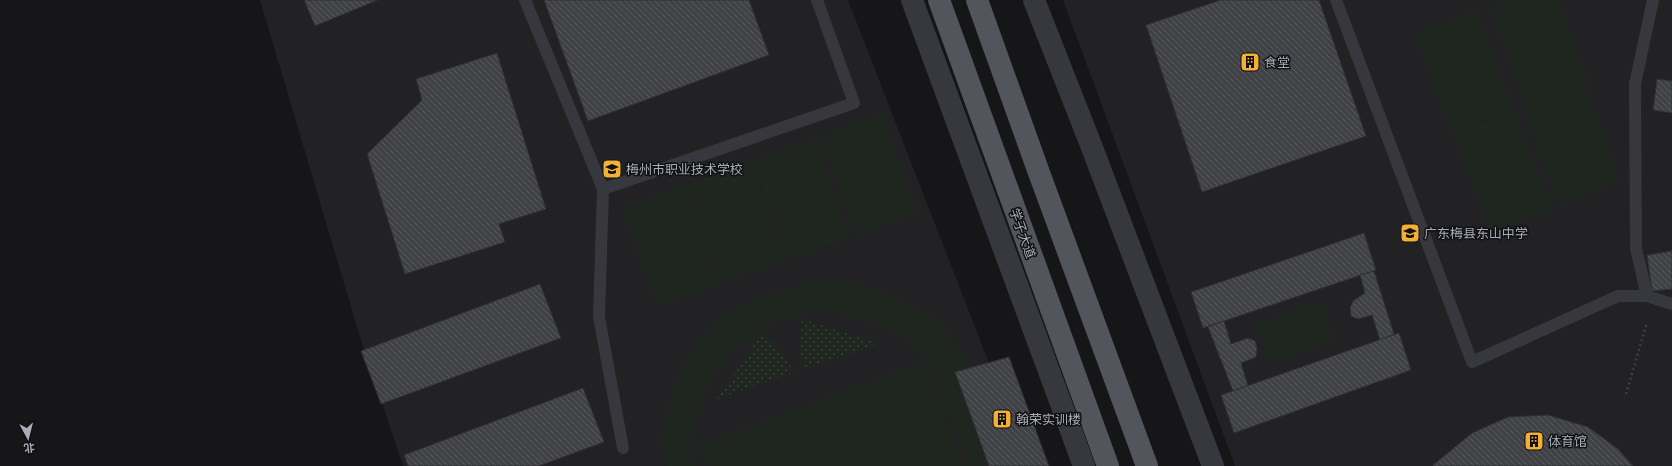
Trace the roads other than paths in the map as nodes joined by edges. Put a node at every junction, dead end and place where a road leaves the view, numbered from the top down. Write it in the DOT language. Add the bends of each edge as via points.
graph roads {
  1 [pos="524,0"];
  2 [pos="817,0"];
  3 [pos="912,0"];
  4 [pos="939,0"];
  5 [pos="978,0"];
  6 [pos="1034,0"];
  7 [pos="1336,0"];
  8 [pos="1653,0"];
  9 [pos="603,189"];
  10 [pos="1647,296"];
  11 [pos="1672,304"];
  12 [pos="623,448"];
  13 [pos="1084,466"];
  14 [pos="1108,466"];
  15 [pos="1147,466"];
  16 [pos="1213,466"];
  1 -- 9 [label="lane"];
  2 -- 9 [label="lane" via="854,102"];
  3 -- 13 [label="street"];
  4 -- 14 [label="main road, 学子大道"];
  5 -- 15 [label="main road"];
  6 -- 16 [label="street" via="1092,145"];
  7 -- 10 [label="lane" via="1472,362 1618,296"];
  8 -- 10 [label="lane" via="1635,84 1636,248"];
  9 -- 12 [label="lane" via="599,317"];
  10 -- 11 [label="lane"];
}
